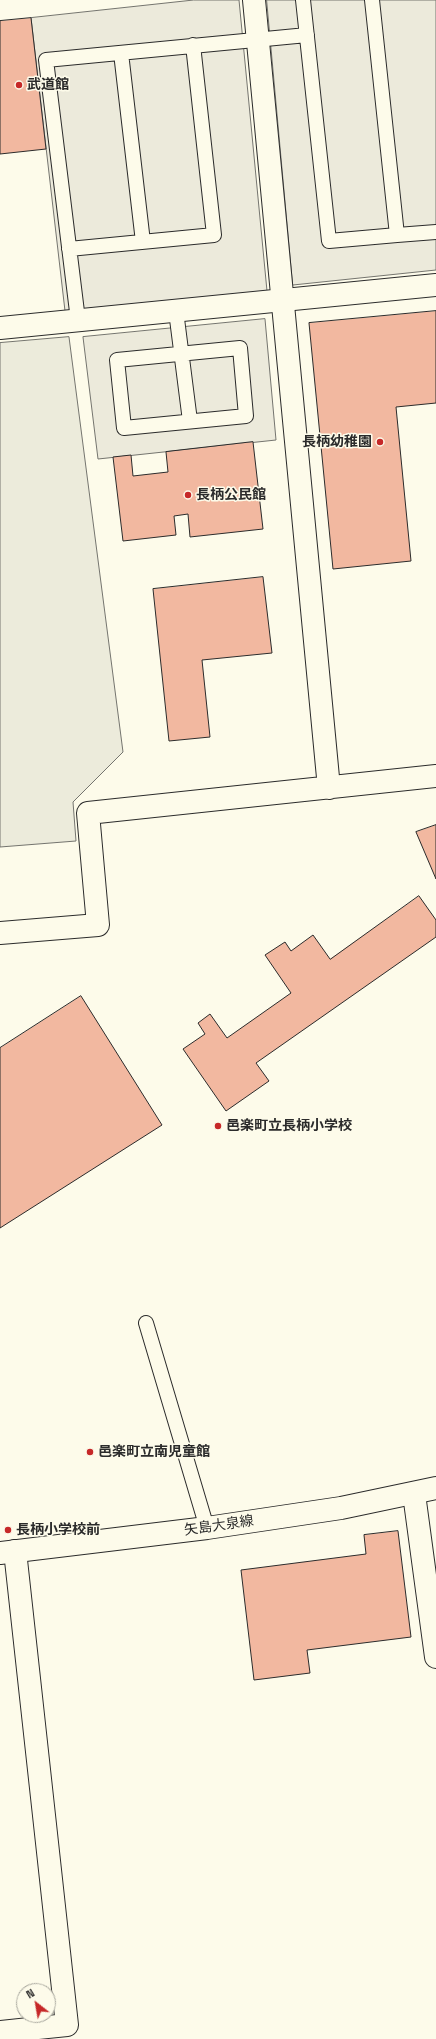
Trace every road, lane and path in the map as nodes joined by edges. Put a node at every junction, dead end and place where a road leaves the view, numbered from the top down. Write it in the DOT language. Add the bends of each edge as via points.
graph roads {
  1 [pos="254,0"];
  2 [pos="303,0"];
  3 [pos="372,0"];
  4 [pos="307,35"];
  5 [pos="258,40"];
  6 [pos="193,45"];
  7 [pos="121,53"];
  8 [pos="436,232"];
  9 [pos="397,235"];
  10 [pos="143,242"];
  11 [pos="69,249"];
  12 [pos="436,285"];
  13 [pos="282,300"];
  14 [pos="176,311"];
  15 [pos="78,320"];
  16 [pos="0,328"];
  17 [pos="181,354"];
  18 [pos="190,421"];
  19 [pos="436,776"];
  20 [pos="329,788"];
  21 [pos="0,933"];
  22 [pos="146,1323"];
  23 [pos="436,1488"];
  24 [pos="414,1494"];
  25 [pos="207,1528"];
  26 [pos="7,1552"];
  27 [pos="436,1657"];
  28 [pos="0,2032"];
  1 -- 5 [label="street"];
  2 -- 4 [label="lane"];
  3 -- 9 [label="lane"];
  4 -- 5 [label="lane"];
  4 -- 9 [label="lane" via="329,241"];
  5 -- 6 [label="lane"];
  5 -- 13 [label="street"];
  6 -- 7 [label="lane"];
  6 -- 10 [label="lane" via="214,235"];
  7 -- 10 [label="lane"];
  7 -- 11 [label="lane" via="46,60"];
  8 -- 9 [label="lane"];
  10 -- 11 [label="lane"];
  11 -- 15 [label="lane"];
  12 -- 13 [label="street"];
  13 -- 14 [label="street"];
  13 -- 20 [label="street"];
  14 -- 15 [label="street"];
  14 -- 17 [label="lane"];
  15 -- 16 [label="street"];
  17 -- 18 [label="lane"];
  17 -- 18 [label="lane" via="240,348 246,416"];
  17 -- 18 [label="lane" via="117,360 124,428"];
  19 -- 20 [label="street"];
  20 -- 21 [label="street" via="88,813 98,925"];
  22 -- 25 [label="lane"];
  23 -- 24 [label="street, 矢島大泉線"];
  24 -- 25 [label="street, 矢島大泉線"];
  24 -- 27 [label="street"];
  25 -- 26 [label="street, 矢島大泉線"];
  26 -- 28 [label="street" via="67,2025"];
}
